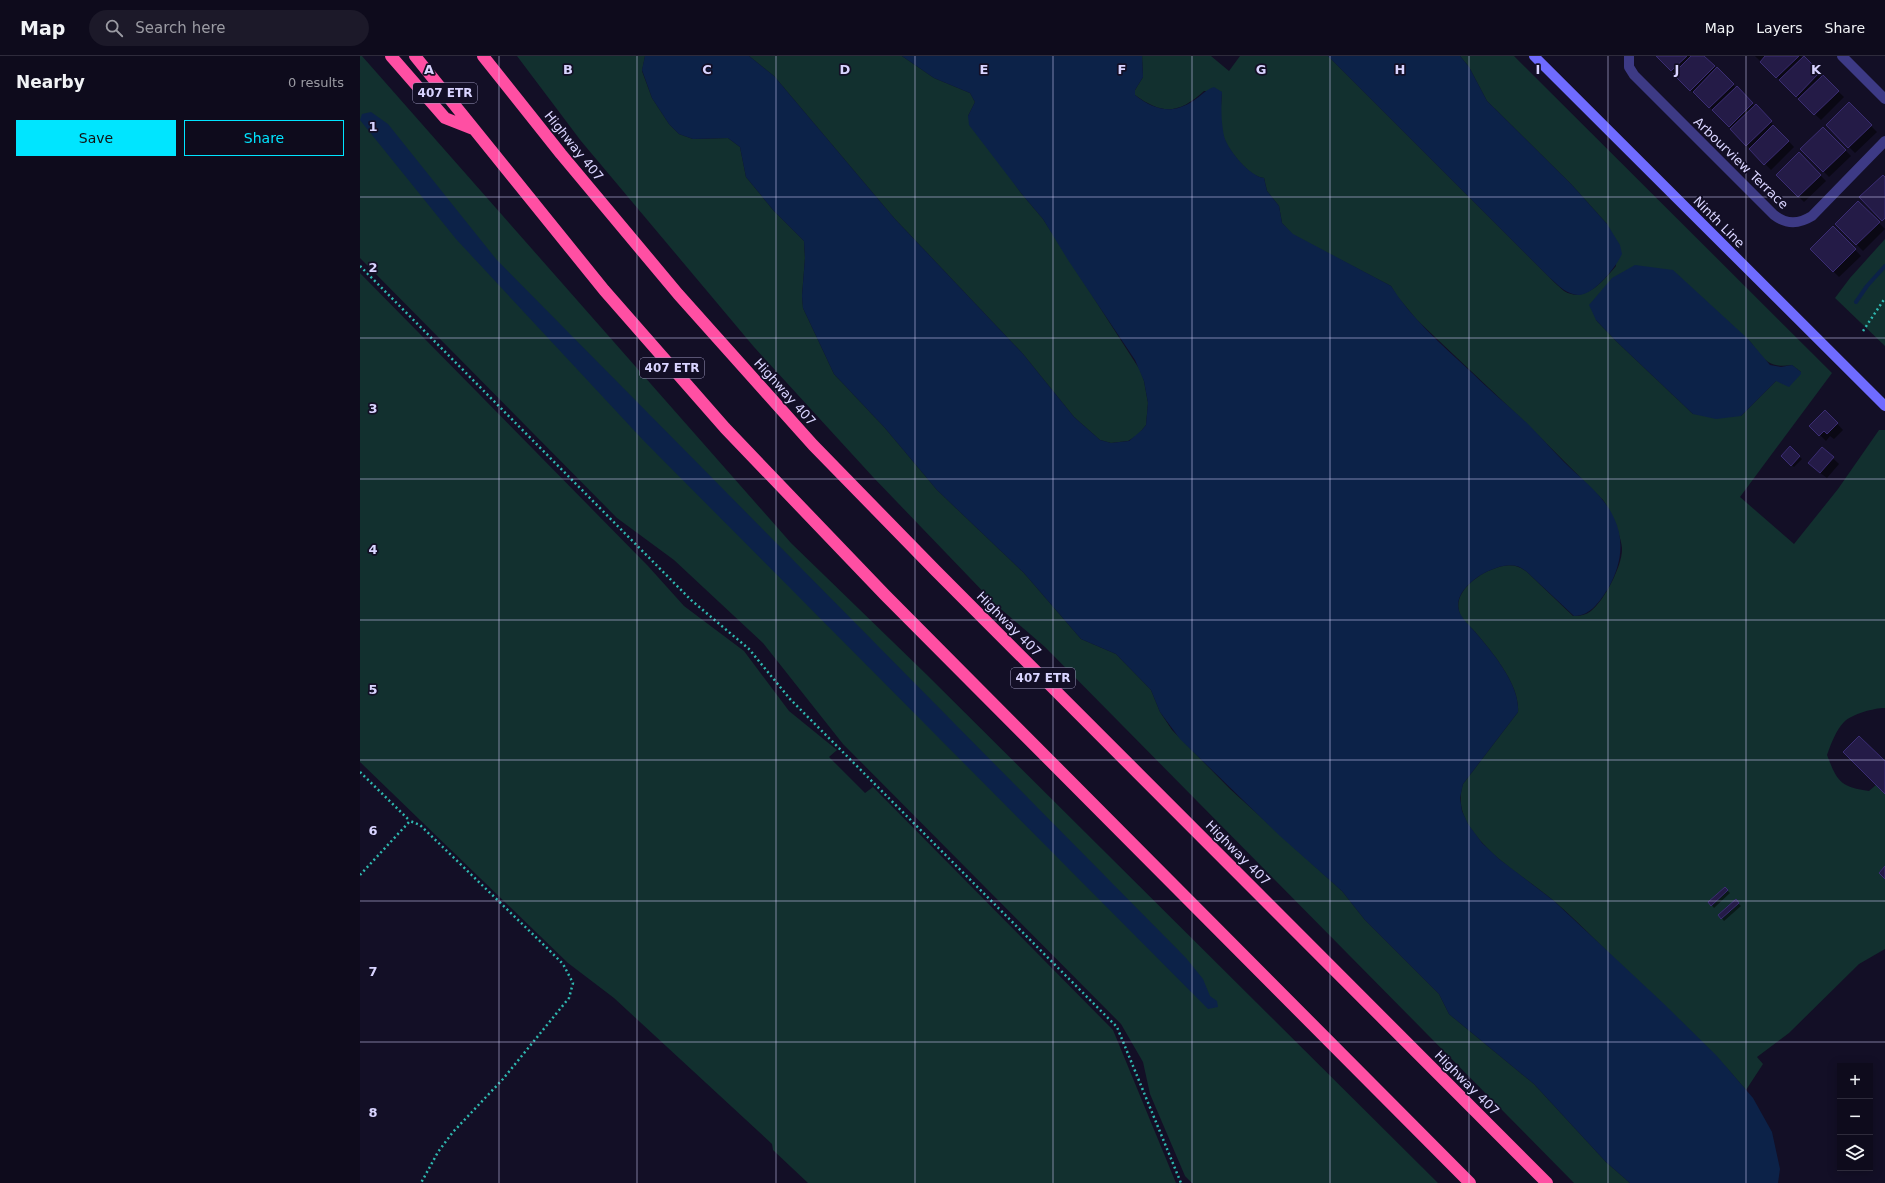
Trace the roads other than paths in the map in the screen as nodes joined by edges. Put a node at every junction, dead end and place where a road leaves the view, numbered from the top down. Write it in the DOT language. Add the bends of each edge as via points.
graph roads {
  1 [pos="391,56"];
  2 [pos="415,56"];
  3 [pos="483,56"];
  4 [pos="1534,56"];
  5 [pos="1629,56"];
  6 [pos="1842,56"];
  7 [pos="1885,99"];
  8 [pos="474,129"];
  9 [pos="1885,142"];
  10 [pos="1885,406"];
  11 [pos="1470,1183"];
  12 [pos="1547,1183"];
  1 -- 8 [label="highway" via="445,118"];
  2 -- 8 [label="highway, 407 ETR"];
  3 -- 12 [label="highway, Highway 407 / 407 ETR" via="678,294 813,445"];
  4 -- 10 [label="main road, Ninth Line"];
  5 -- 9 [label="street, Arbourview Terrace" via="1629,67 1634,75 1781,220 1795,223 1812,216"];
  6 -- 7 [label="street"];
  8 -- 11 [label="highway, 407 ETR" via="604,290 725,428 890,600"];
}
